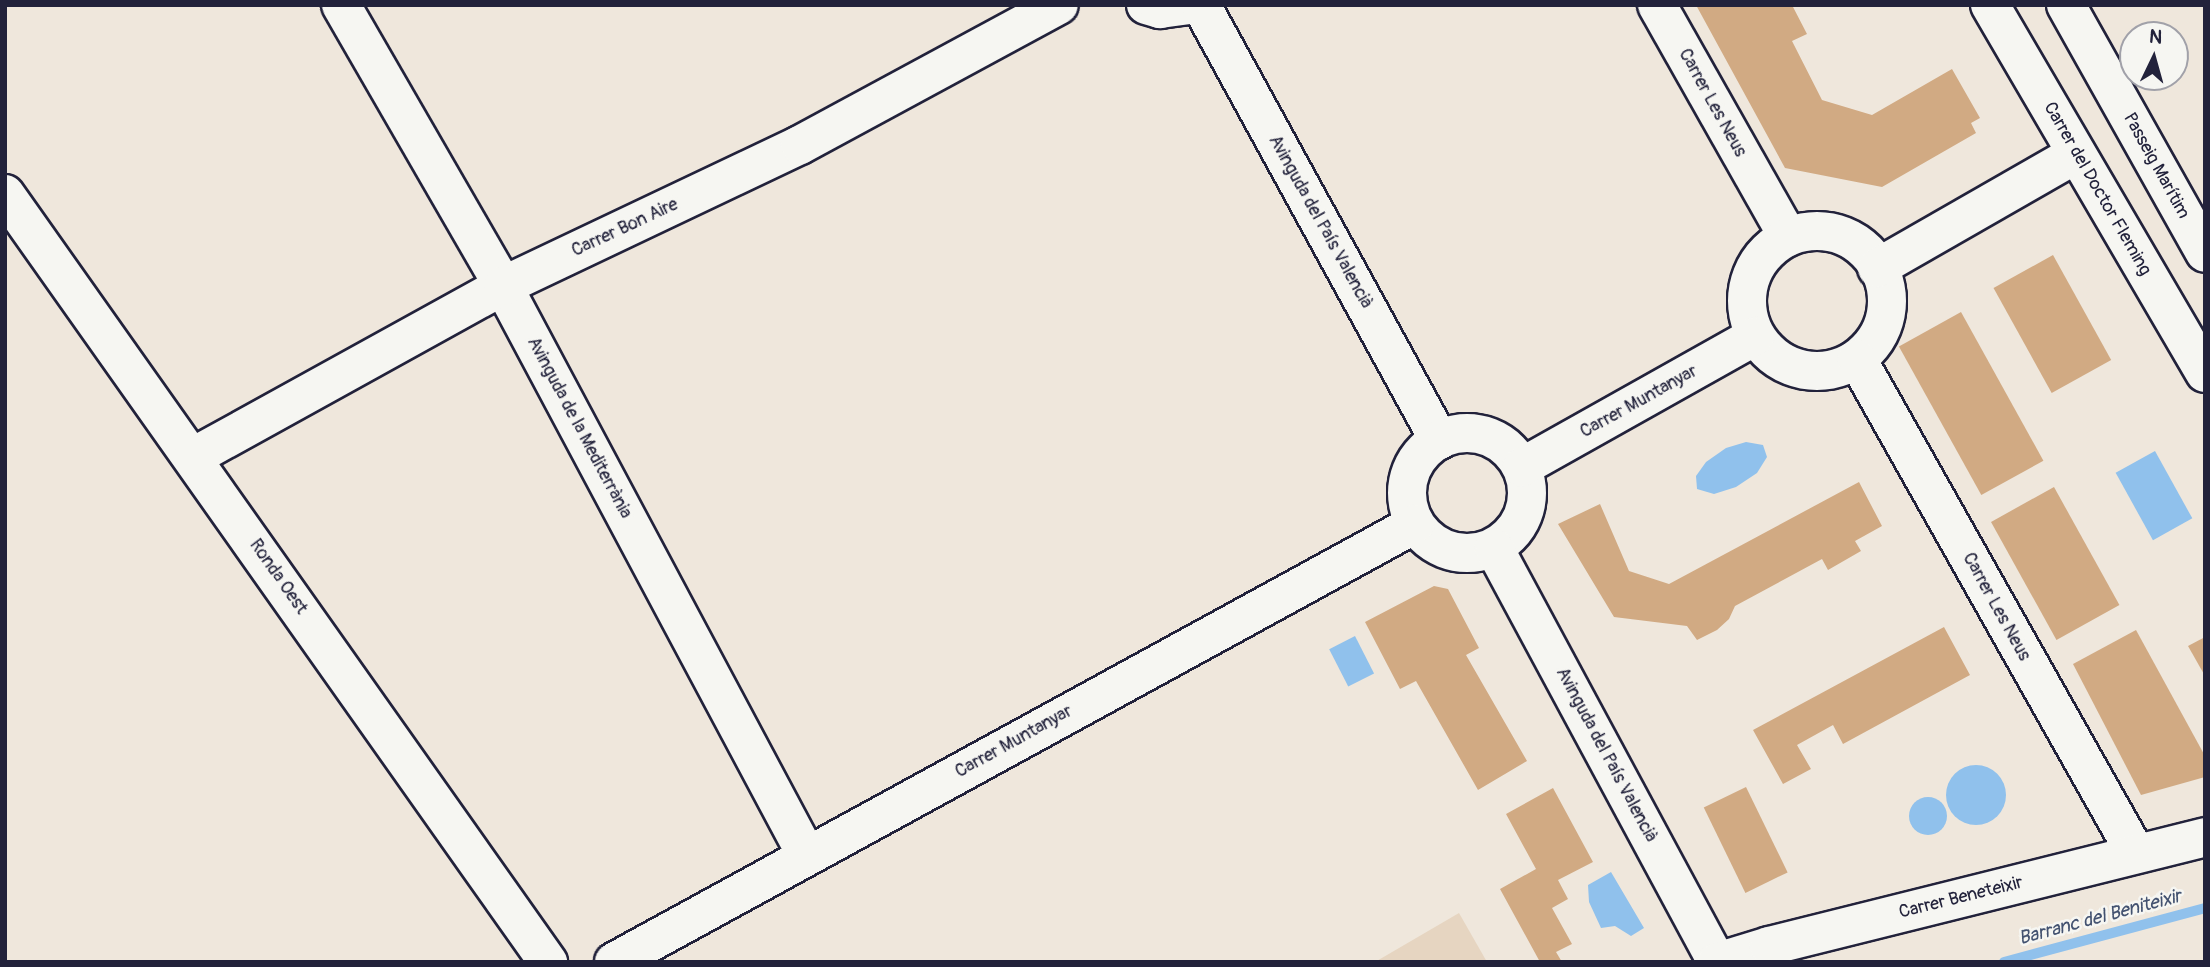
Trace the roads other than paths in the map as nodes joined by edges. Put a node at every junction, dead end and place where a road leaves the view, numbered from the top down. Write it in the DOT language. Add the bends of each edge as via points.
graph roads {
  1 [pos="341,5"];
  2 [pos="1059,5"];
  3 [pos="1146,5"];
  4 [pos="1188,5"];
  5 [pos="1201,5"];
  6 [pos="1657,5"];
  7 [pos="1990,5"];
  8 [pos="2066,5"];
  9 [pos="2076,154"];
  10 [pos="5,194"];
  11 [pos="1788,237"];
  12 [pos="2205,253"];
  13 [pos="1877,268"];
  14 [pos="503,286"];
  15 [pos="1755,336"];
  16 [pos="1857,359"];
  17 [pos="2205,373"];
  18 [pos="1439,440"];
  19 [pos="193,457"];
  20 [pos="1522,467"];
  21 [pos="1415,524"];
  22 [pos="1494,548"];
  23 [pos="2205,837"];
  24 [pos="2136,854"];
  25 [pos="807,856"];
  26 [pos="548,962"];
  27 [pos="614,962"];
  28 [pos="1717,962"];
  1 -- 14 [label="street, Avinguda de la Mediterrània"];
  2 -- 14 [label="street, Carrer Bon Aire" via="800,145"];
  3 -- 4 [label="street" via="1160,9"];
  5 -- 18 [label="street, Avinguda del País Valencià"];
  6 -- 11 [label="street, Carrer Les Neus"];
  7 -- 9 [label="street, Carrer del Doctor Fleming"];
  8 -- 12 [label="street, Passeig Marítim"];
  9 -- 13 [label="street"];
  9 -- 17 [label="street, Carrer del Doctor Fleming"];
  10 -- 19 [label="street, Ronda Oest"];
  11 -- 13 [label="street" via="1832,232 1853,241"];
  11 -- 15 [label="street" via="1754,268 1747,314"];
  13 -- 16 [label="street" via="1887,291 1886,311 1871,346"];
  14 -- 19 [label="street, Carrer Bon Aire"];
  14 -- 25 [label="street, Avinguda de la Mediterrània"];
  15 -- 16 [label="street" via="1775,357 1801,369 1839,368"];
  15 -- 20 [label="street, Carrer Muntanyar"];
  16 -- 24 [label="street, Carrer Les Neus"];
  18 -- 20 [label="street" via="1471,433 1486,436 1501,443"];
  18 -- 21 [label="street" via="1424,451 1410,477 1408,506"];
  19 -- 26 [label="street, Ronda Oest"];
  20 -- 22 [label="street" via="1528,485 1521,522"];
  21 -- 22 [label="street" via="1441,548 1477,553"];
  21 -- 25 [label="street, Carrer Muntanyar"];
  22 -- 28 [label="street, Avinguda del País Valencià"];
  23 -- 24 [label="street, Carrer Beneteixir"];
  24 -- 28 [label="street, Carrer Beneteixir"];
  25 -- 27 [label="street, Carrer Muntanyar"];
}
